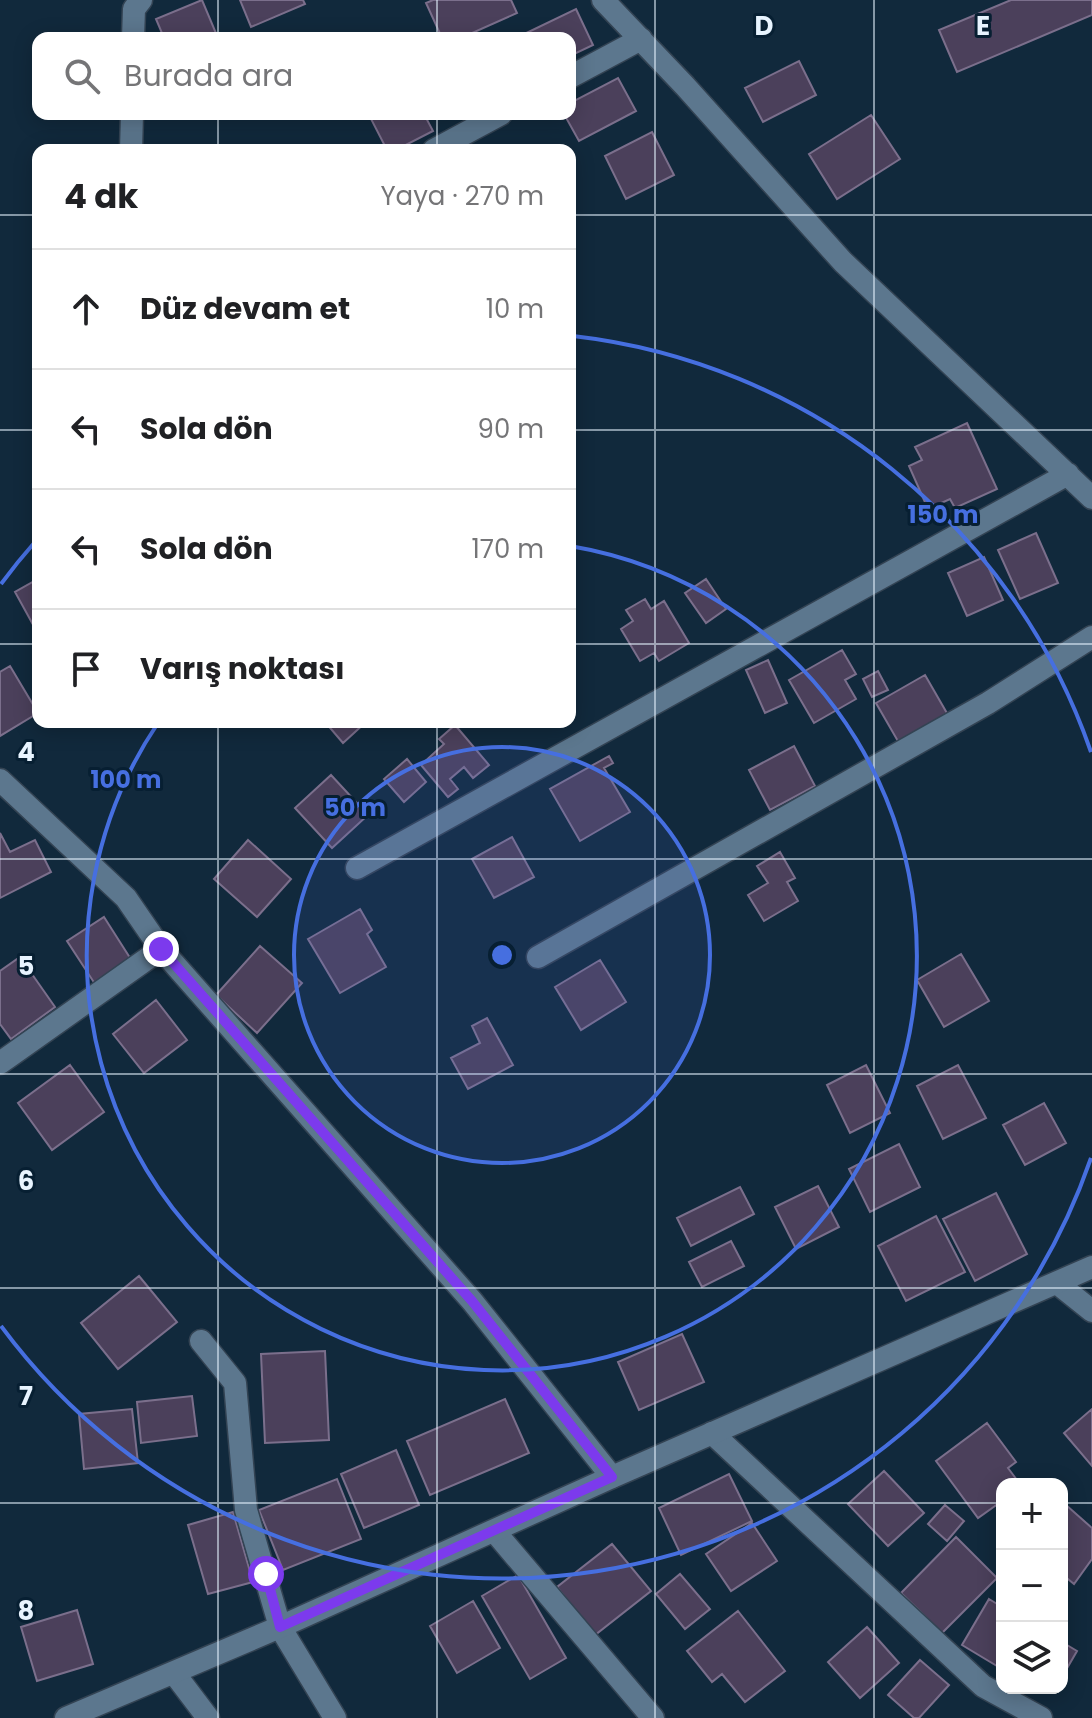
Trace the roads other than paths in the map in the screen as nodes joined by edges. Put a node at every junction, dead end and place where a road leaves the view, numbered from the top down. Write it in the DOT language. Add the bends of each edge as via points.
graph roads {
  1 [pos="141,0"];
  2 [pos="603,0"];
  3 [pos="133,32"];
  4 [pos="641,39"];
  5 [pos="576,74"];
  6 [pos="132,120"];
  7 [pos="490,120"];
  8 [pos="131,144"];
  9 [pos="445,144"];
  10 [pos="1068,474"];
  11 [pos="1092,498"];
  12 [pos="1092,637"];
  13 [pos="4,790"];
  14 [pos="357,868"];
  15 [pos="161,949"];
  16 [pos="538,957"];
  17 [pos="0,1063"];
  18 [pos="1092,1267"];
  19 [pos="1057,1283"];
  20 [pos="1092,1311"];
  21 [pos="201,1341"];
  22 [pos="712,1433"];
  23 [pos="612,1477"];
  24 [pos="495,1532"];
  25 [pos="280,1627"];
  26 [pos="174,1673"];
  27 [pos="66,1718"];
  28 [pos="208,1718"];
  29 [pos="335,1718"];
  30 [pos="653,1718"];
  31 [pos="1041,1718"];
  1 -- 3 [label="street" via="134,9"];
  2 -- 4 [label="street"];
  4 -- 5 [label="street"];
  4 -- 10 [label="street" via="843,262"];
  6 -- 8 [label="street"];
  7 -- 9 [label="street"];
  10 -- 11 [label="street"];
  10 -- 14 [label="street"];
  12 -- 16 [label="street" via="988,703"];
  13 -- 15 [label="street" via="126,898"];
  15 -- 17 [label="street"];
  15 -- 23 [label="street" via="472,1301"];
  18 -- 19 [label="street"];
  19 -- 20 [label="street"];
  19 -- 22 [label="street"];
  21 -- 25 [label="street" via="235,1383 246,1510"];
  22 -- 23 [label="street"];
  22 -- 31 [label="street" via="983,1686"];
  23 -- 24 [label="street"];
  24 -- 25 [label="street"];
  24 -- 30 [label="street"];
  25 -- 26 [label="street"];
  25 -- 29 [label="street"];
  26 -- 27 [label="street"];
  26 -- 28 [label="street"];
}
